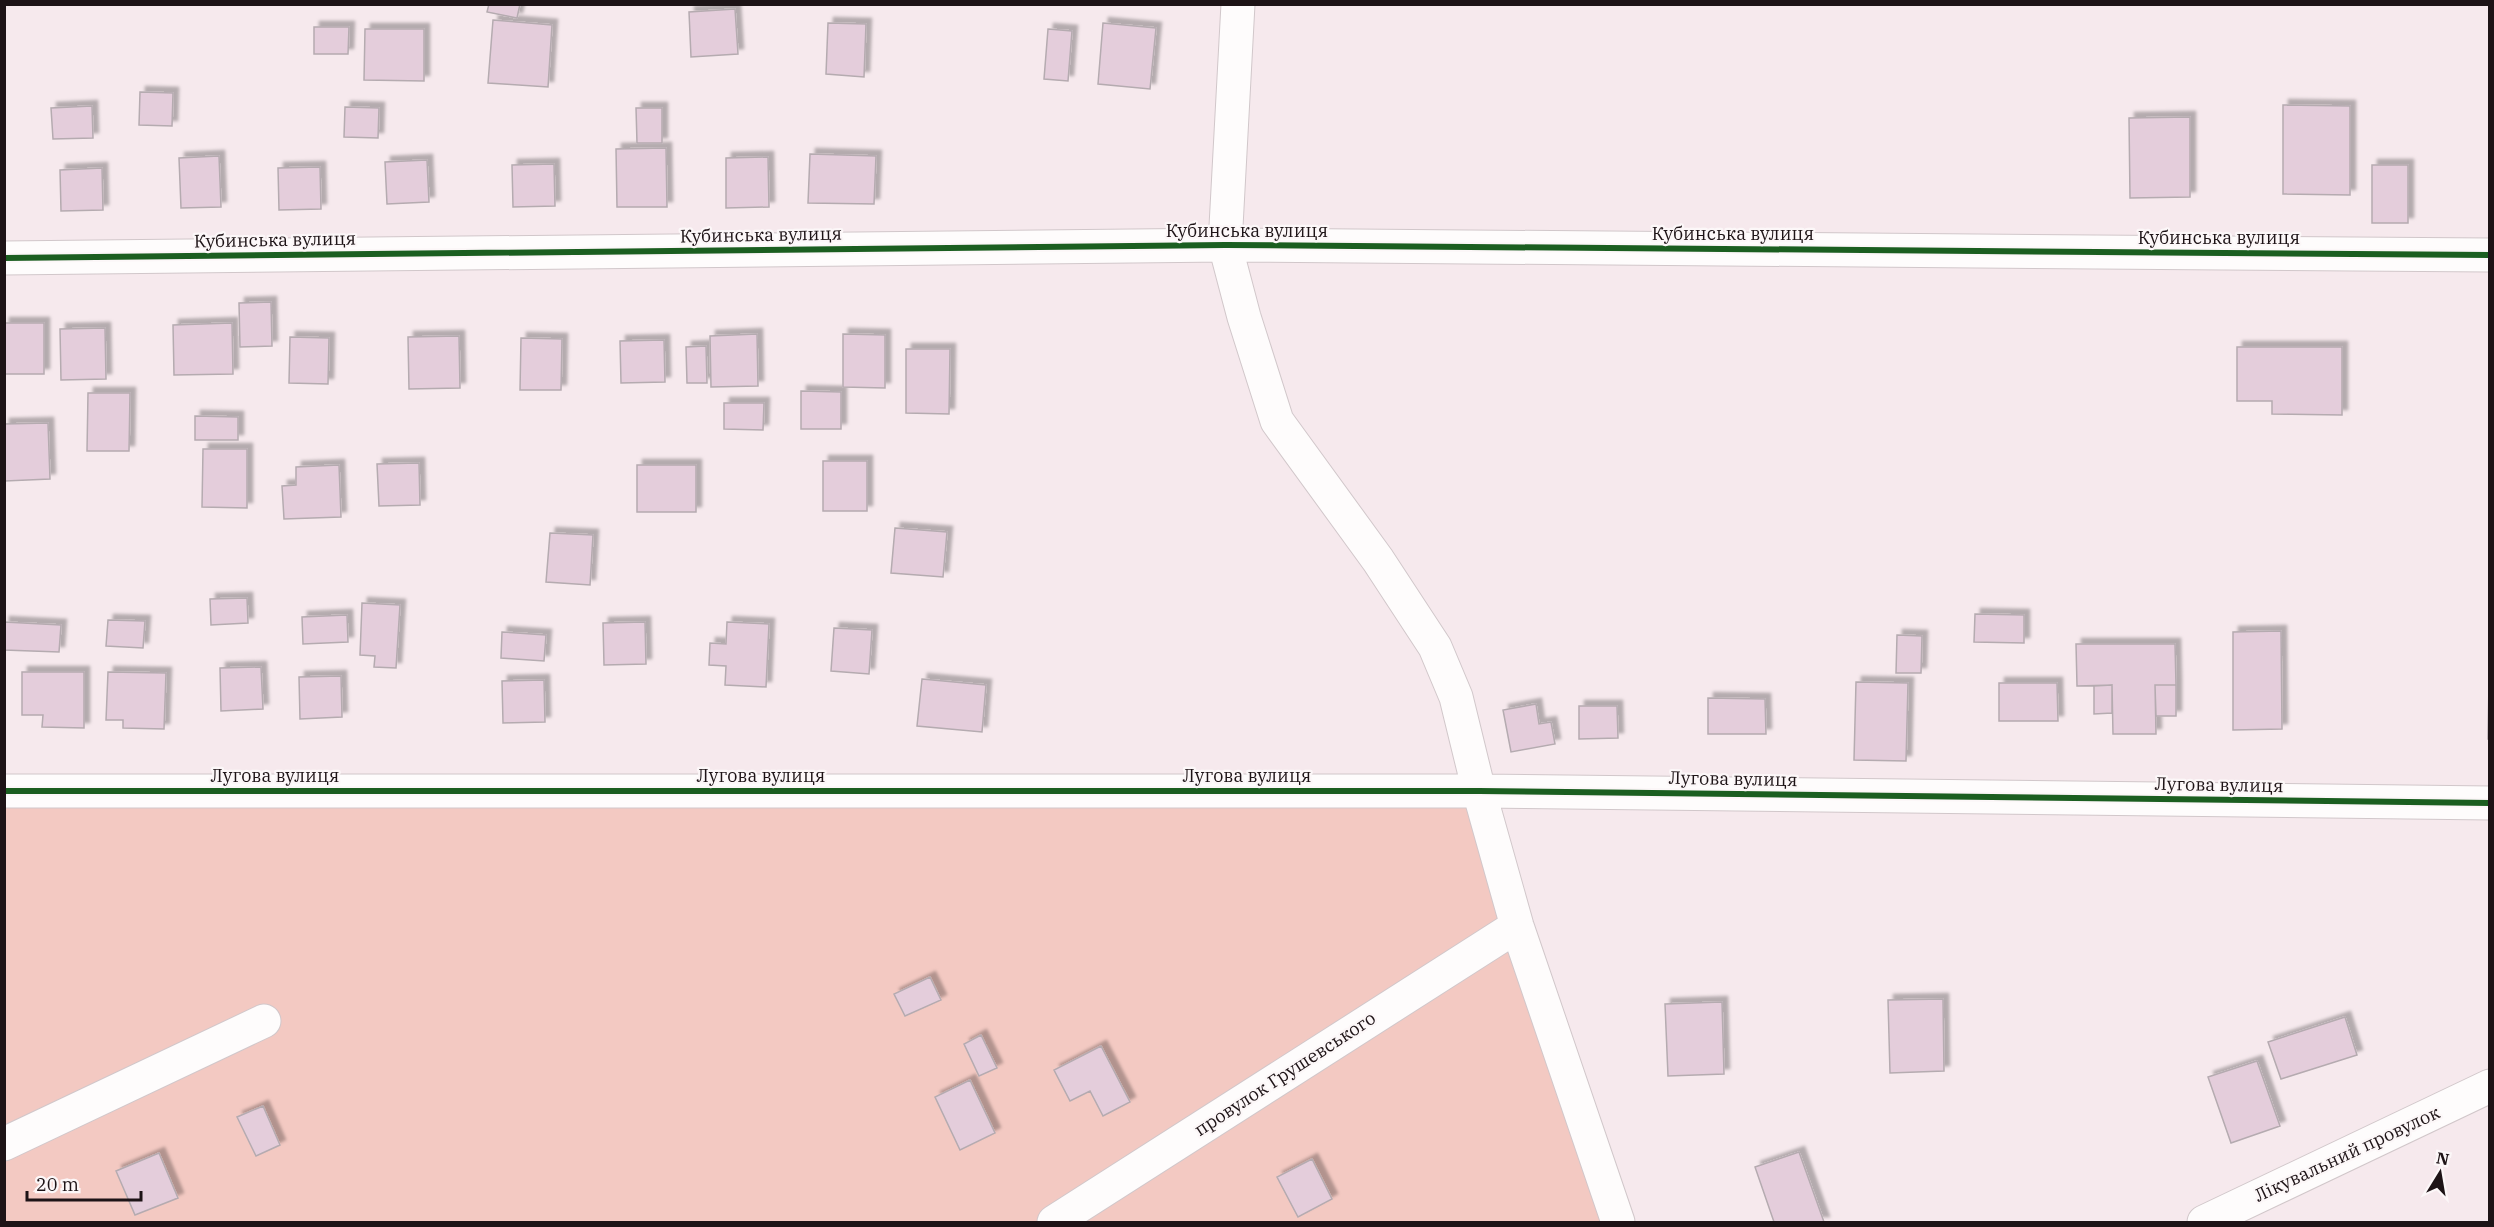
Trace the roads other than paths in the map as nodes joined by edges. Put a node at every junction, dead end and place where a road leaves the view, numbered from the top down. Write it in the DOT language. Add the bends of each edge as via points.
graph roads {
  1 [pos="1238,4"];
  2 [pos="1225,245"];
  3 [pos="2490,255"];
  4 [pos="4,258"];
  5 [pos="4,791"];
  6 [pos="1479,791"];
  7 [pos="2490,803"];
  8 [pos="1517,926"];
  9 [pos="264,1021"];
  10 [pos="2490,1086"];
  11 [pos="4,1144"];
  12 [pos="1054,1222"];
  13 [pos="1618,1222"];
  14 [pos="2204,1222"];
  1 -- 2 [label="street"];
  2 -- 3 [label="street, Кубинська вулиця"];
  2 -- 4 [label="street, Кубинська вулиця"];
  2 -- 6 [label="street" via="1277,421 1378,560 1435,647 1456,697"];
  5 -- 6 [label="street, Лугова вулиця"];
  6 -- 7 [label="street, Лугова вулиця"];
  6 -- 8 [label="street"];
  8 -- 12 [label="street, провулок Грушевського"];
  8 -- 13 [label="street"];
  9 -- 11 [label="street"];
  10 -- 14 [label="street, Лікувальний провулок"];
}
